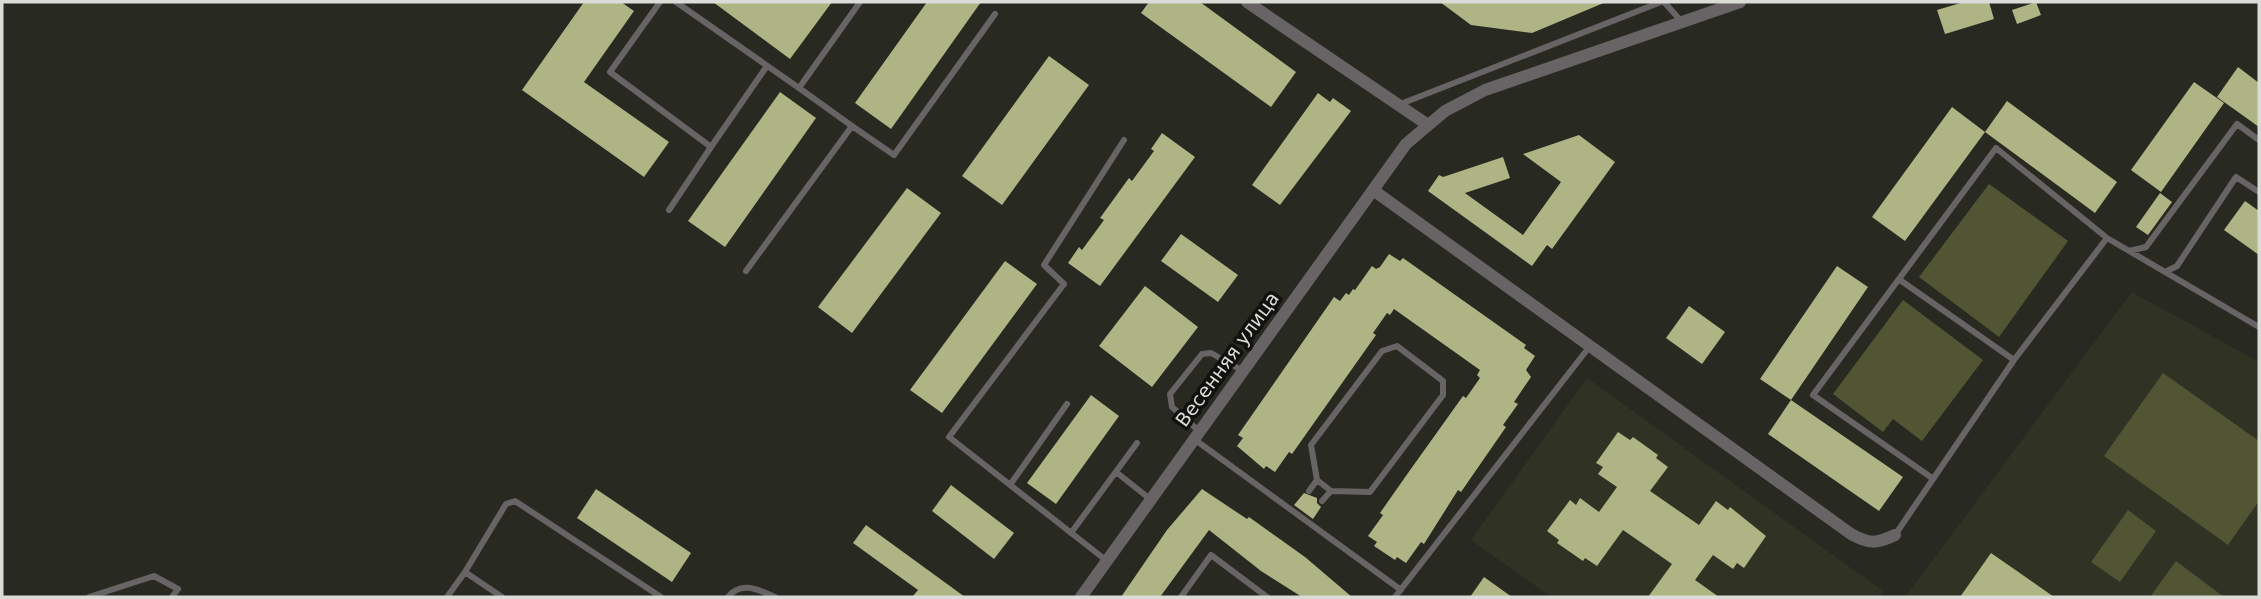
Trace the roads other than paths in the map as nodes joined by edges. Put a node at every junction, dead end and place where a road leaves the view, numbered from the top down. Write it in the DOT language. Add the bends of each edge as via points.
graph roads {
  1 [pos="660,2"];
  2 [pos="677,2"];
  3 [pos="860,2"];
  4 [pos="1247,2"];
  5 [pos="1663,2"];
  6 [pos="1740,2"];
  7 [pos="995,14"];
  8 [pos="1684,24"];
  9 [pos="767,66"];
  10 [pos="799,88"];
  11 [pos="1396,105"];
  12 [pos="1429,125"];
  13 [pos="852,126"];
  14 [pos="1124,139"];
  15 [pos="2259,140"];
  16 [pos="711,147"];
  17 [pos="1373,190"];
  18 [pos="2259,192"];
  19 [pos="669,210"];
  20 [pos="2106,239"];
  21 [pos="2129,251"];
  22 [pos="746,271"];
  23 [pos="2165,272"];
  24 [pos="1900,279"];
  25 [pos="2259,327"];
  26 [pos="1590,346"];
  27 [pos="2014,360"];
  28 [pos="1243,371"];
  29 [pos="1067,404"];
  30 [pos="1197,435"];
  31 [pos="1137,443"];
  32 [pos="1116,472"];
  33 [pos="1932,478"];
  34 [pos="1317,480"];
  35 [pos="1010,485"];
  36 [pos="1309,491"];
  37 [pos="1331,491"];
  38 [pos="1151,499"];
  39 [pos="1322,501"];
  40 [pos="1071,533"];
  41 [pos="1895,536"];
  42 [pos="1107,561"];
  43 [pos="465,572"];
  44 [pos="1401,590"];
  45 [pos="89,597"];
  46 [pos="172,597"];
  47 [pos="447,597"];
  48 [pos="502,597"];
  49 [pos="661,597"];
  50 [pos="728,597"];
  51 [pos="775,597"];
  52 [pos="1081,597"];
  53 [pos="1181,597"];
  54 [pos="1267,597"];
  55 [pos="1395,597"];
  1 -- 16 [label="lane" via="610,72"];
  2 -- 9 [label="lane"];
  3 -- 10 [label="lane"];
  4 -- 11 [label="street"];
  5 -- 8 [label="lane"];
  5 -- 11 [label="lane"];
  6 -- 8 [label="street, Весенняя улица"];
  7 -- 13 [label="lane" via="894,155"];
  8 -- 12 [label="street, Весенняя улица" via="1485,90"];
  9 -- 10 [label="lane"];
  9 -- 16 [label="lane"];
  10 -- 13 [label="lane"];
  11 -- 12 [label="street"];
  12 -- 17 [label="street, Весенняя улица" via="1406,145"];
  13 -- 22 [label="lane"];
  14 -- 35 [label="lane" via="1044,265 1064,284 949,437"];
  15 -- 21 [label="lane" via="2237,124 2146,247"];
  16 -- 19 [label="lane"];
  17 -- 26 [label="street"];
  17 -- 28 [label="street, Весенняя улица"];
  18 -- 23 [label="lane" via="2236,177 2177,266"];
  20 -- 21 [label="lane"];
  20 -- 24 [label="lane" via="1996,148"];
  20 -- 27 [label="lane"];
  21 -- 23 [label="lane"];
  23 -- 25 [label="lane"];
  24 -- 27 [label="lane"];
  24 -- 33 [label="lane" via="1813,394"];
  26 -- 41 [label="street" via="1851,534 1877,544"];
  26 -- 44 [label="lane"];
  27 -- 33 [label="lane"];
  28 -- 30 [label="street, Весенняя улица"];
  28 -- 30 [label="lane" via="1211,353 1202,354 1170,394 1172,407"];
  29 -- 35 [label="lane"];
  30 -- 38 [label="street, Весенняя улица"];
  30 -- 44 [label="lane"];
  31 -- 32 [label="lane"];
  32 -- 38 [label="lane"];
  32 -- 40 [label="lane"];
  33 -- 41 [label="lane"];
  34 -- 36 [label="lane"];
  34 -- 37 [label="lane"];
  34 -- 37 [label="lane" via="1311,445 1382,351 1397,346 1443,381 1443,395 1370,492"];
  35 -- 40 [label="lane"];
  37 -- 39 [label="lane"];
  38 -- 42 [label="street, Весенняя улица"];
  40 -- 42 [label="lane"];
  42 -- 52 [label="street, Весенняя улица"];
  43 -- 47 [label="lane"];
  43 -- 48 [label="lane"];
  43 -- 49 [label="lane" via="506,504 515,501"];
  44 -- 55 [label="lane"];
  45 -- 46 [label="lane" via="154,576 178,589"];
  50 -- 51 [label="lane" via="752,586"];
  53 -- 54 [label="lane" via="1211,555"];
}
